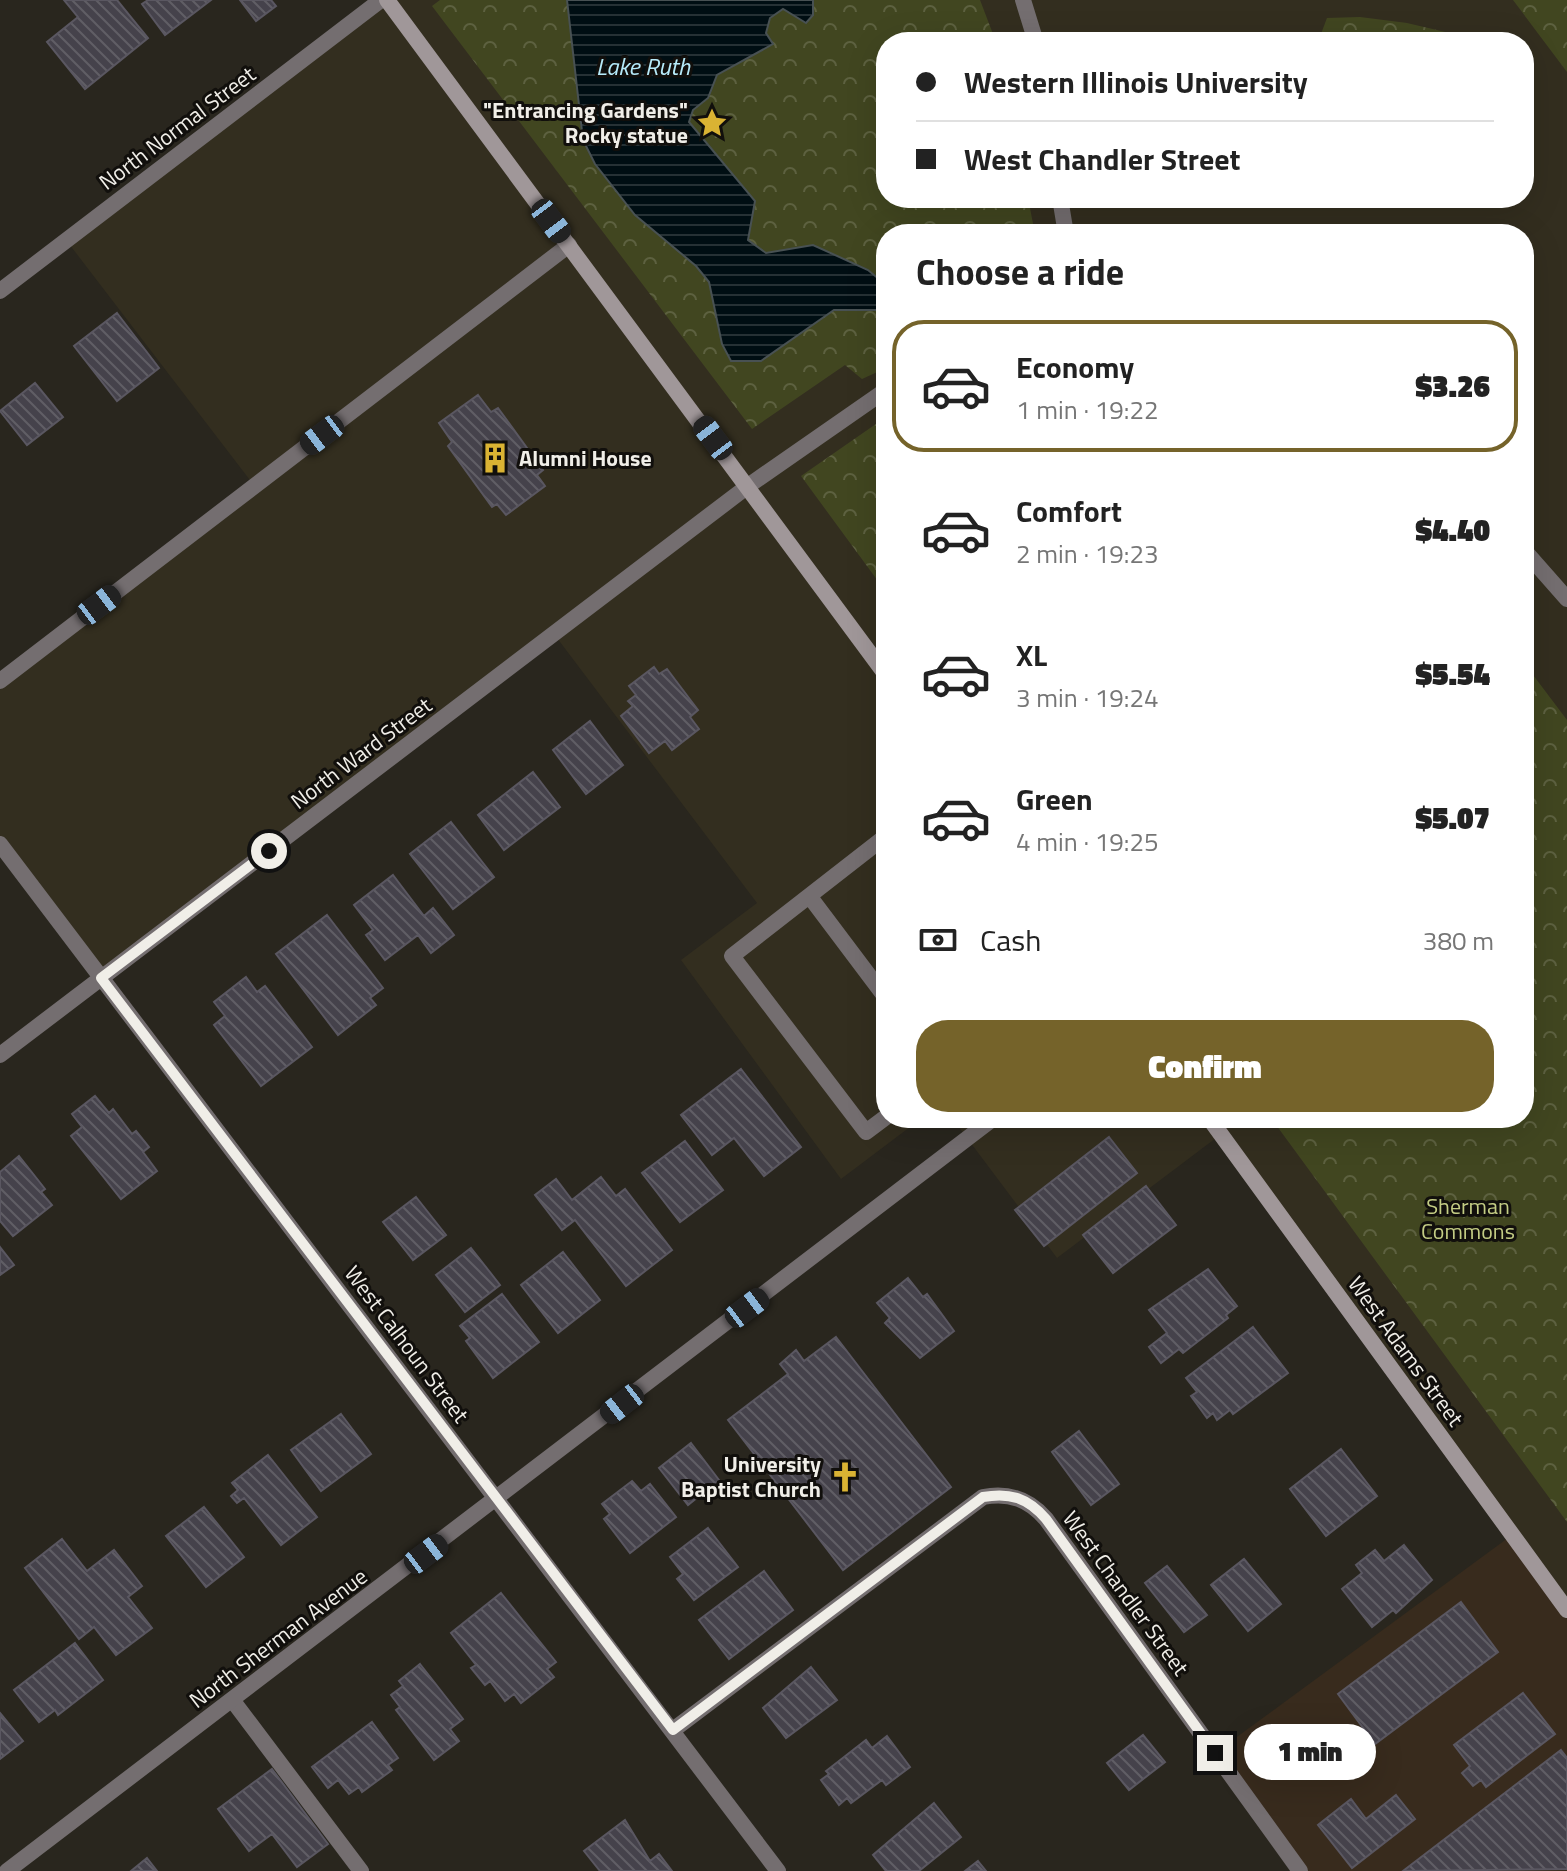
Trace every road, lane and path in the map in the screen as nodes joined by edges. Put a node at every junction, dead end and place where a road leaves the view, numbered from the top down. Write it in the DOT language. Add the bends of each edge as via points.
graph roads {
  1 [pos="384,0"];
  2 [pos="1023,0"];
  3 [pos="1033,32"];
  4 [pos="569,245"];
  5 [pos="0,291"];
  6 [pos="876,397"];
  7 [pos="748,486"];
  8 [pos="1534,561"];
  9 [pos="1567,599"];
  10 [pos="876,661"];
  11 [pos="0,681"];
  12 [pos="0,844"];
  13 [pos="876,844"];
  14 [pos="810,897"];
  15 [pos="101,978"];
  16 [pos="876,985"];
  17 [pos="0,1055"];
  18 [pos="876,1124"];
  19 [pos="975,1128"];
  20 [pos="1216,1128"];
  21 [pos="498,1499"];
  22 [pos="1567,1610"];
  23 [pos="233,1701"];
  24 [pos="673,1730"];
  25 [pos="7,1871"];
  26 [pos="361,1871"];
  27 [pos="778,1871"];
  28 [pos="1300,1871"];
  1 -- 4 [label="street"];
  1 -- 5 [label="street, North Normal Street"];
  2 -- 3 [label="street"];
  4 -- 7 [label="street"];
  4 -- 11 [label="street"];
  6 -- 7 [label="street, North Ward Street"];
  7 -- 10 [label="street"];
  7 -- 15 [label="street, North Ward Street"];
  8 -- 9 [label="street"];
  12 -- 15 [label="street, West Calhoun Street"];
  13 -- 14 [label="street"];
  14 -- 16 [label="street"];
  14 -- 18 [label="street" via="732,956 866,1132"];
  15 -- 17 [label="street, North Ward Street"];
  15 -- 21 [label="street, West Calhoun Street"];
  19 -- 21 [label="street, North Sherman Avenue"];
  20 -- 22 [label="street, West Adams Street"];
  21 -- 23 [label="street, North Sherman Avenue"];
  21 -- 24 [label="street, West Calhoun Street"];
  23 -- 25 [label="street, North Sherman Avenue"];
  23 -- 26 [label="street"];
  24 -- 27 [label="street, West Calhoun Street"];
  24 -- 28 [label="street, West Chandler Street" via="983,1497 1011,1496 1025,1500 1046,1519"];
}
